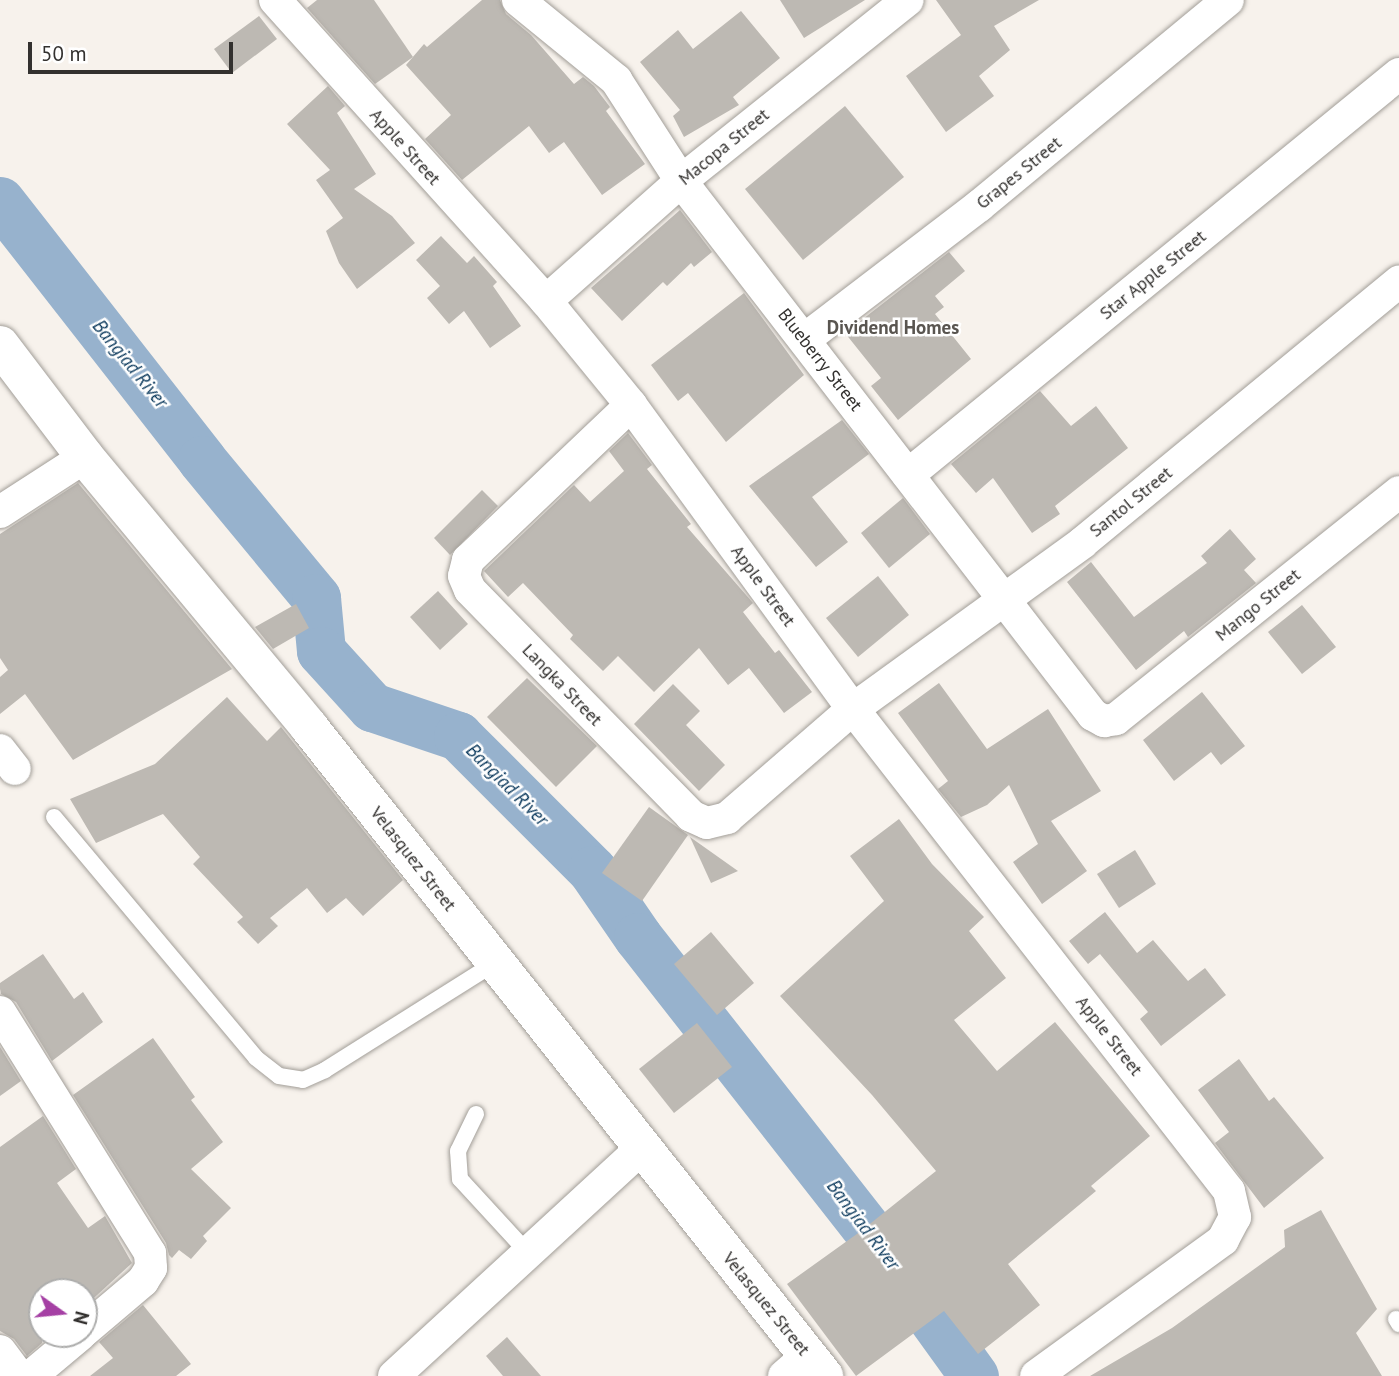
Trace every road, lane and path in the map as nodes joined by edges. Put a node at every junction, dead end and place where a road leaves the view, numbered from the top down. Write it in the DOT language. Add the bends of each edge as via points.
graph roads {
  1 [pos="275,0"];
  2 [pos="519,0"];
  3 [pos="908,0"];
  4 [pos="1222,2"];
  5 [pos="1399,74"];
  6 [pos="681,181"];
  7 [pos="1399,282"];
  8 [pos="545,302"];
  9 [pos="805,340"];
  10 [pos="0,345"];
  11 [pos="631,405"];
  12 [pos="85,457"];
  13 [pos="908,475"];
  14 [pos="1399,492"];
  15 [pos="0,512"];
  16 [pos="1004,601"];
  17 [pos="853,709"];
  18 [pos="1116,719"];
  19 [pos="54,817"];
  20 [pos="495,963"];
  21 [pos="0,1012"];
  22 [pos="476,1114"];
  23 [pos="642,1148"];
  24 [pos="528,1253"];
  25 [pos="98,1319"];
  26 [pos="64,1348"];
  27 [pos="0,1351"];
  28 [pos="805,1369"];
  29 [pos="19,1376"];
  30 [pos="31,1376"];
  31 [pos="394,1376"];
  32 [pos="1036,1376"];
  1 -- 8 [label="street, Apple Street"];
  2 -- 6 [label="street, Blueberry Street" via="616,80"];
  3 -- 6 [label="street, Macopa Street"];
  4 -- 9 [label="street, Grapes Street" via="979,206"];
  5 -- 13 [label="street, Star Apple Street"];
  6 -- 8 [label="street, Macopa Street"];
  6 -- 9 [label="street, Blueberry Street"];
  7 -- 16 [label="street, Santol Street" via="1082,543"];
  8 -- 11 [label="street, Apple Street"];
  9 -- 13 [label="street, Blueberry Street"];
  10 -- 12 [label="main road, Velasquez Street"];
  11 -- 17 [label="street, Apple Street"];
  11 -- 17 [label="street, Langka Street" via="468,560 464,576 470,590 691,816 707,823 727,818"];
  12 -- 15 [label="street"];
  12 -- 20 [label="main road, Velasquez Street" via="309,727"];
  13 -- 16 [label="street, Blueberry Street"];
  14 -- 18 [label="street, Mango Street"];
  16 -- 17 [label="street, Santol Street"];
  16 -- 18 [label="street, Blueberry Street" via="1093,715 1104,721"];
  17 -- 32 [label="street, Apple Street" via="1229,1191 1235,1217 1223,1240"];
  19 -- 20 [label="lane" via="256,1058 279,1076 303,1080 325,1070"];
  20 -- 23 [label="main road, Velasquez Street"];
  21 -- 25 [label="street" via="150,1253 151,1268 143,1281"];
  22 -- 24 [label="lane" via="458,1151 460,1179"];
  23 -- 24 [label="street"];
  23 -- 28 [label="main road, Velasquez Street"];
  24 -- 31 [label="street"];
  26 -- 30 [label="street"];
  27 -- 29 [label="street"];
}
